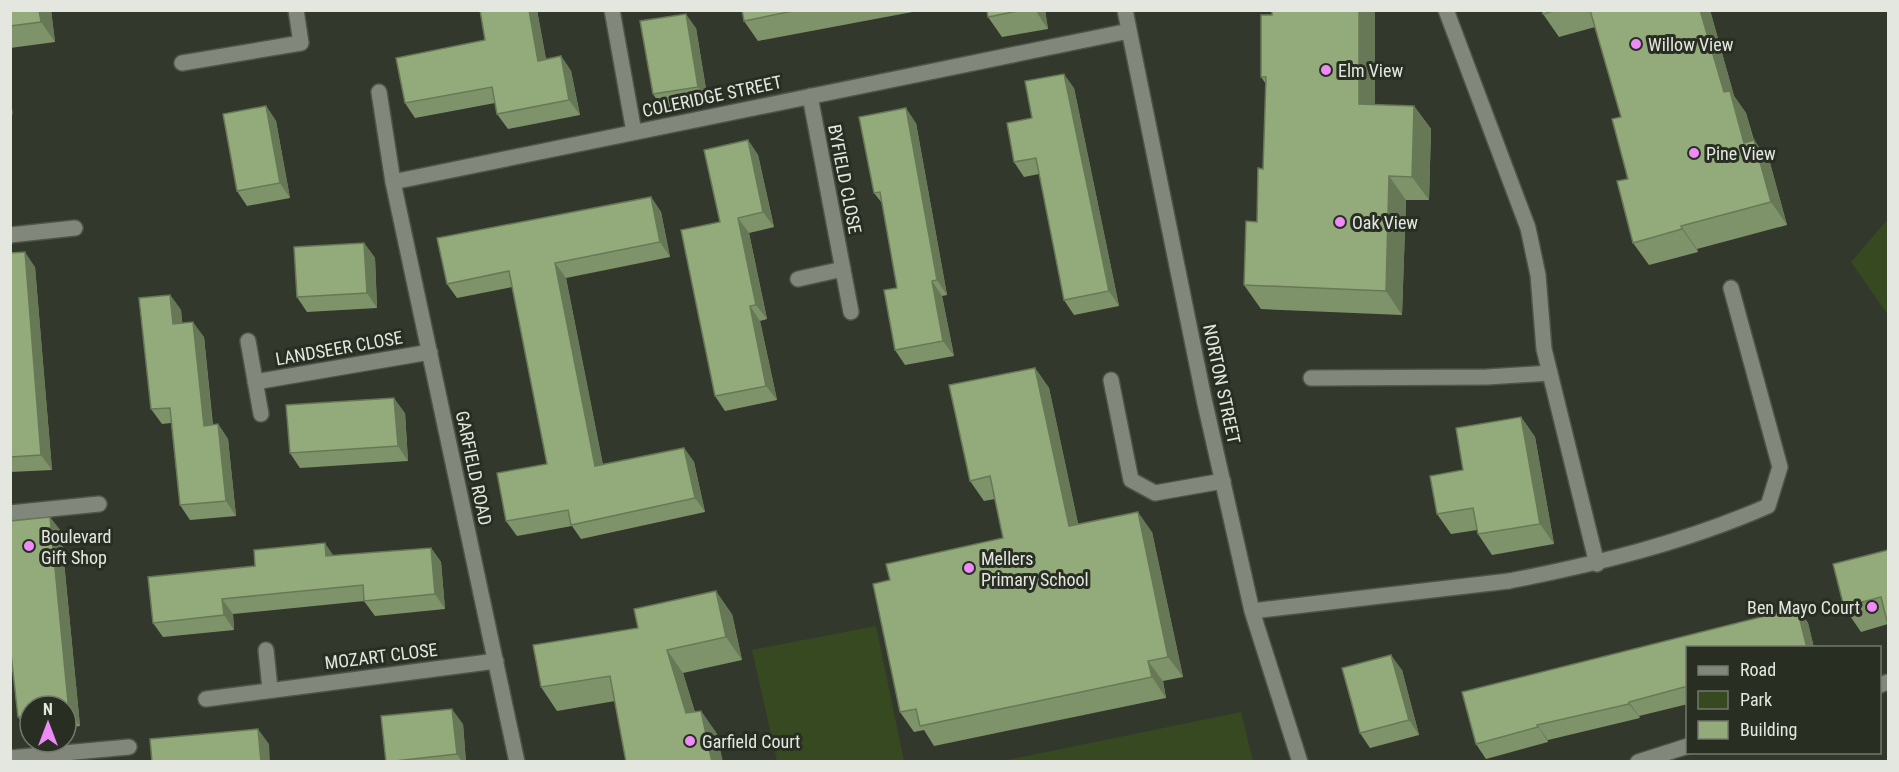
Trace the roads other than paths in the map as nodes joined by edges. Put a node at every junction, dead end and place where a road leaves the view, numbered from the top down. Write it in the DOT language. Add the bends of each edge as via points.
graph roads {
  1 [pos="296,10"];
  2 [pos="612,10"];
  3 [pos="1125,10"];
  4 [pos="1446,10"];
  5 [pos="1128,31"];
  6 [pos="182,63"];
  7 [pos="379,92"];
  8 [pos="810,96"];
  9 [pos="634,132"];
  10 [pos="393,182"];
  11 [pos="75,228"];
  12 [pos="10,235"];
  13 [pos="843,269"];
  14 [pos="798,279"];
  15 [pos="1731,288"];
  16 [pos="851,312"];
  17 [pos="248,340"];
  18 [pos="429,352"];
  19 [pos="1550,373"];
  20 [pos="1311,378"];
  21 [pos="1111,380"];
  22 [pos="255,382"];
  23 [pos="261,414"];
  24 [pos="1223,481"];
  25 [pos="99,504"];
  26 [pos="10,513"];
  27 [pos="1596,564"];
  28 [pos="1252,611"];
  29 [pos="266,650"];
  30 [pos="495,661"];
  31 [pos="270,690"];
  32 [pos="206,699"];
  33 [pos="129,747"];
  34 [pos="1686,747"];
  35 [pos="10,758"];
  36 [pos="1640,761"];
  37 [pos="517,762"];
  38 [pos="1300,762"];
  1 -- 6 [label="street" via="302,43"];
  2 -- 9 [label="street"];
  3 -- 5 [label="street, NORTON STREET"];
  4 -- 19 [label="street" via="1528,228"];
  5 -- 8 [label="street, COLERIDGE STREET"];
  5 -- 24 [label="street, NORTON STREET"];
  7 -- 10 [label="street"];
  8 -- 9 [label="street, COLERIDGE STREET"];
  8 -- 13 [label="street, BYFIELD CLOSE"];
  9 -- 10 [label="street, COLERIDGE STREET"];
  10 -- 18 [label="street, GARFIELD ROAD"];
  11 -- 12 [label="street"];
  13 -- 14 [label="street"];
  13 -- 16 [label="street, BYFIELD CLOSE"];
  15 -- 27 [label="street" via="1780,467 1768,506 1738,520"];
  17 -- 22 [label="street, LANDSEER CLOSE"];
  18 -- 22 [label="street, LANDSEER CLOSE"];
  18 -- 30 [label="street, GARFIELD ROAD"];
  19 -- 20 [label="street"];
  19 -- 27 [label="street"];
  21 -- 24 [label="street" via="1131,480 1155,493"];
  22 -- 23 [label="street, LANDSEER CLOSE"];
  24 -- 28 [label="street, NORTON STREET"];
  25 -- 26 [label="street"];
  27 -- 28 [label="street" via="1509,581"];
  28 -- 38 [label="street, NORTON STREET"];
  29 -- 31 [label="street"];
  30 -- 31 [label="street, MOZART CLOSE"];
  30 -- 37 [label="street, GARFIELD ROAD"];
  31 -- 32 [label="street, MOZART CLOSE"];
  33 -- 35 [label="street"];
  34 -- 36 [label="street"];
}
